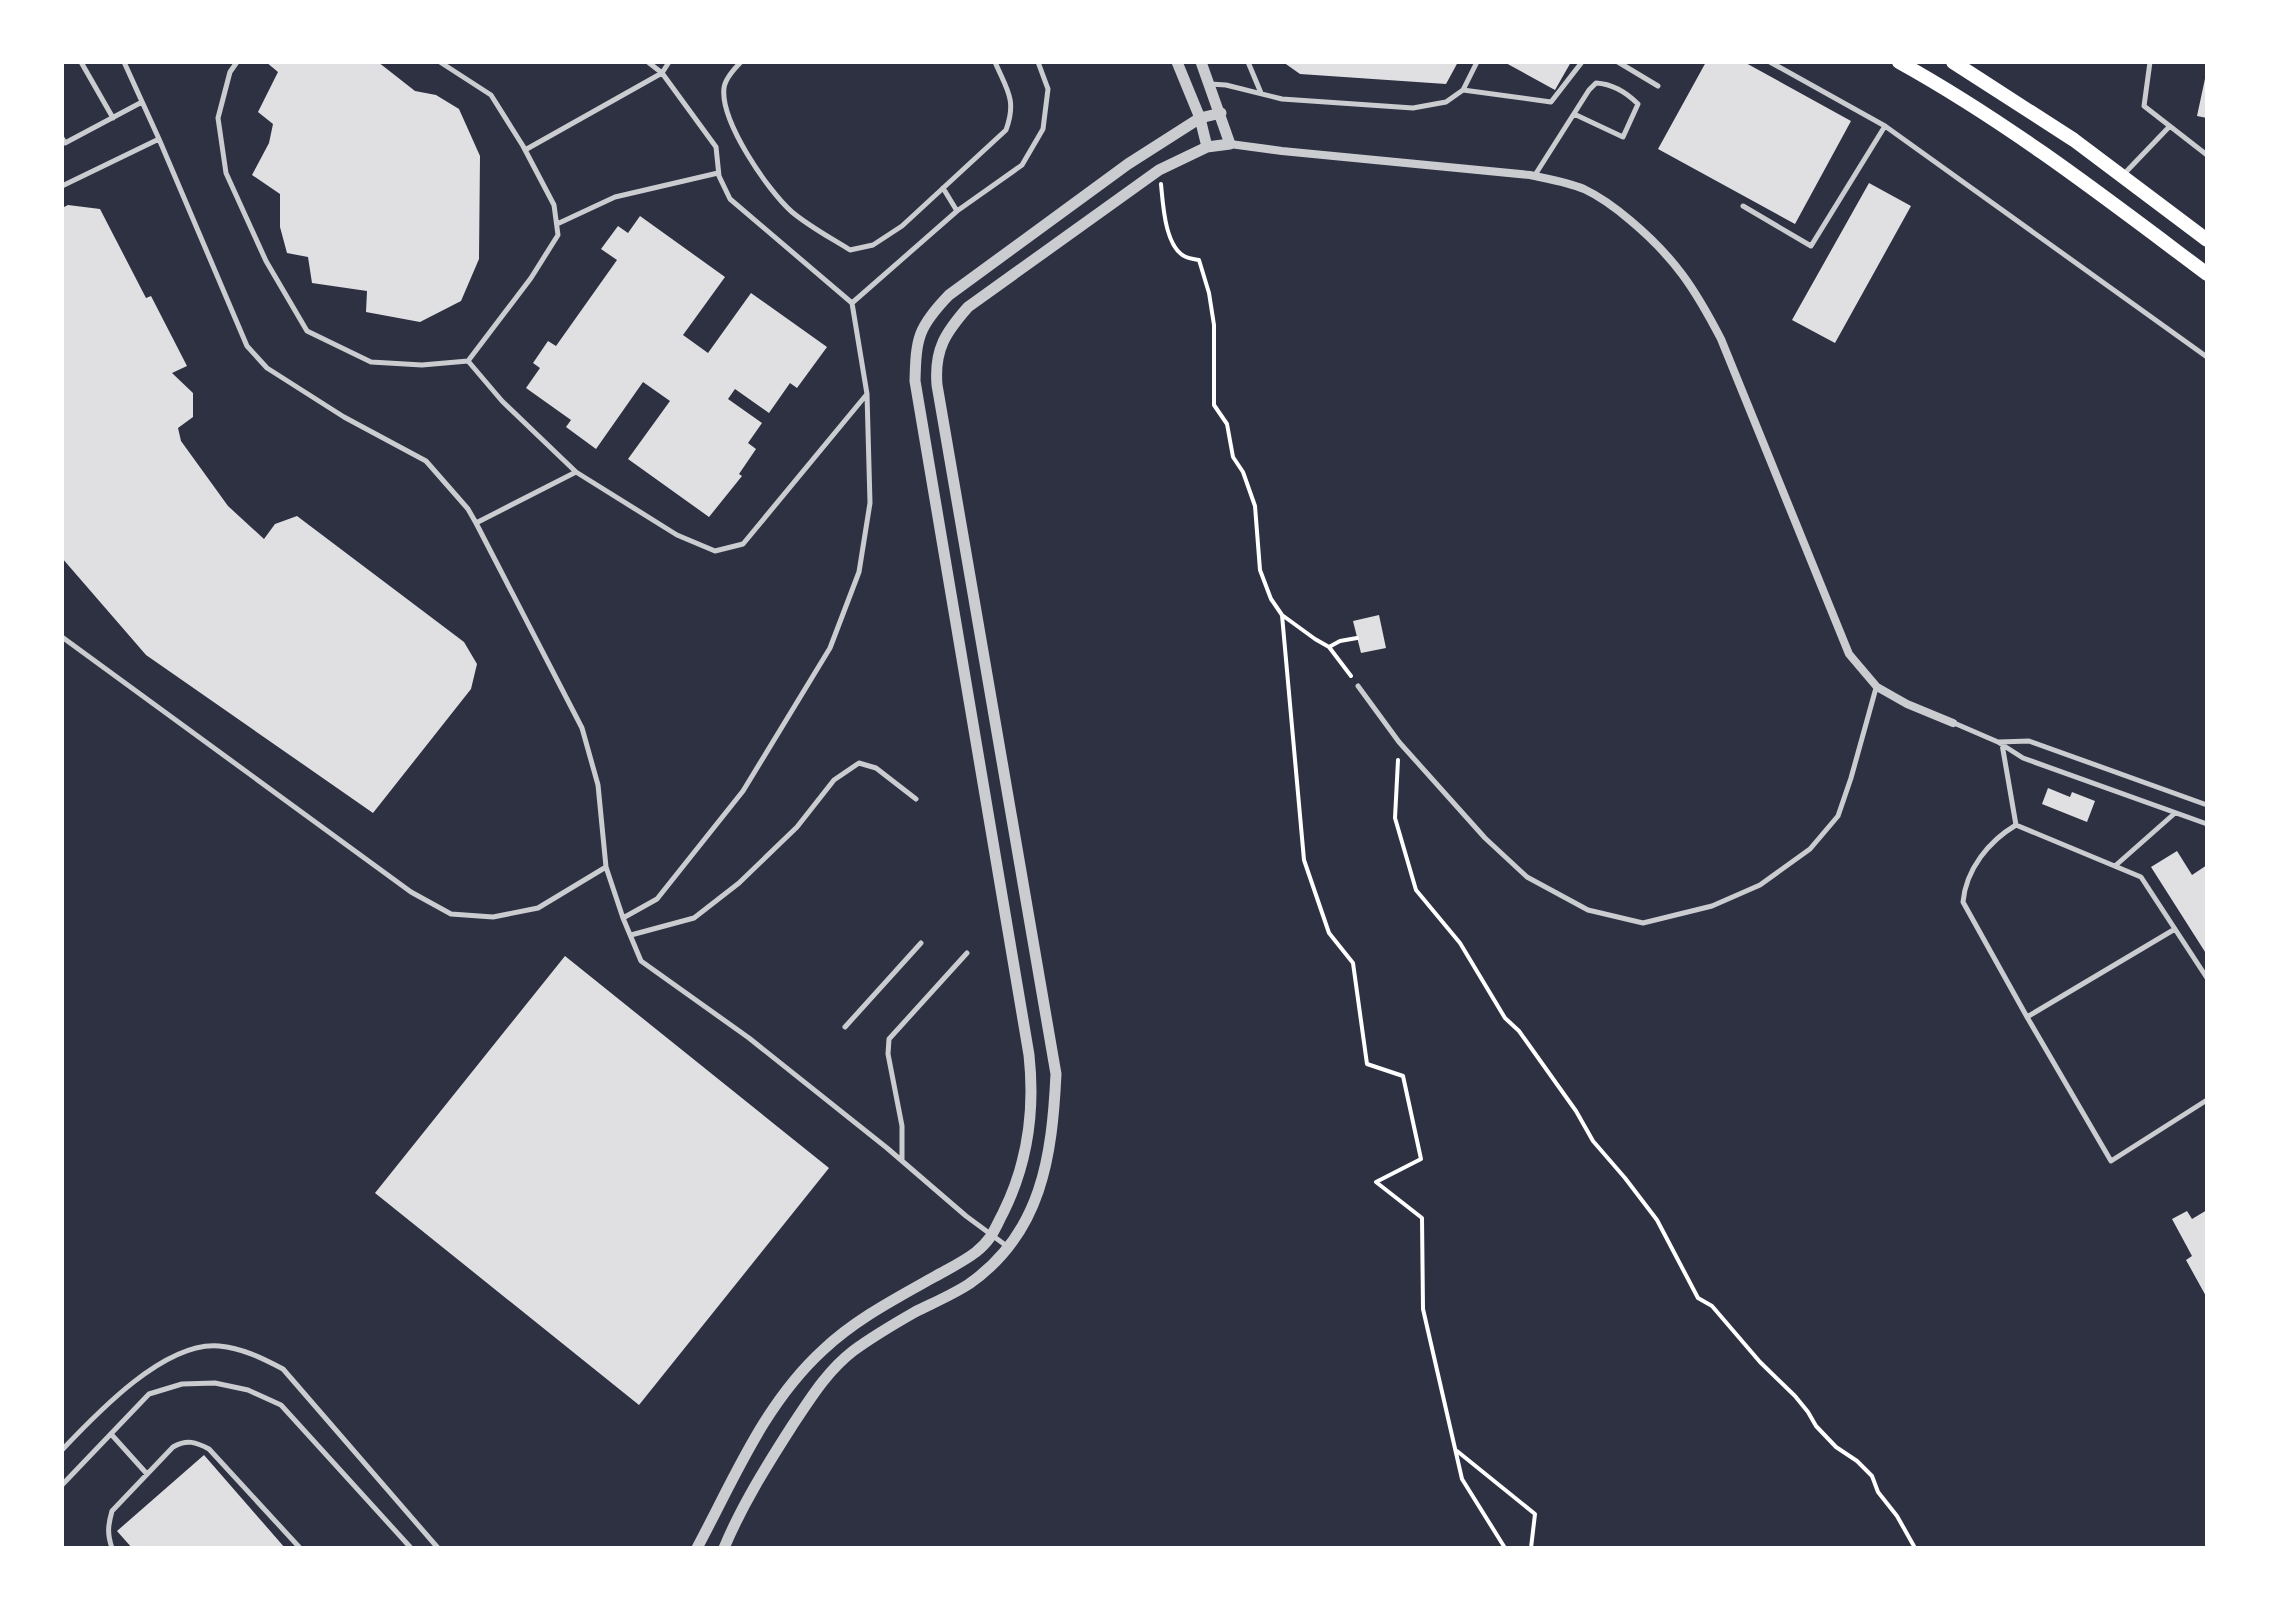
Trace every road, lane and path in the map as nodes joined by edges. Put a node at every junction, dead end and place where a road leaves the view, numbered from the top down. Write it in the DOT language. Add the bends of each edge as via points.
graph roads {
  1 [pos="81,62"];
  2 [pos="124,62"];
  3 [pos="237,62"];
  4 [pos="440,62"];
  5 [pos="648,62"];
  6 [pos="669,62"];
  7 [pos="741,62"];
  8 [pos="995,62"];
  9 [pos="1038,62"];
  10 [pos="1177,62"];
  11 [pos="1201,62"];
  12 [pos="1248,62"];
  13 [pos="1477,62"];
  14 [pos="1582,62"];
  15 [pos="1618,62"];
  16 [pos="1770,62"];
  17 [pos="1899,62"];
  18 [pos="1953,62"];
  19 [pos="2150,62"];
  20 [pos="662,73"];
  21 [pos="1210,84"];
  22 [pos="1658,86"];
  23 [pos="1463,90"];
  24 [pos="1261,94"];
  25 [pos="142,102"];
  26 [pos="1221,113"];
  27 [pos="1574,114"];
  28 [pos="113,118"];
  29 [pos="1200,118"];
  30 [pos="1885,126"];
  31 [pos="2169,127"];
  32 [pos="159,139"];
  33 [pos="63,142"];
  34 [pos="1230,144"];
  35 [pos="1207,147"];
  36 [pos="525,150"];
  37 [pos="2207,155"];
  38 [pos="1159,170"];
  39 [pos="718,173"];
  40 [pos="1534,176"];
  41 [pos="2122,176"];
  42 [pos="62,186"];
  43 [pos="943,188"];
  44 [pos="1743,206"];
  45 [pos="957,211"];
  46 [pos="557,224"];
  47 [pos="2207,240"];
  48 [pos="2207,274"];
  49 [pos="852,303"];
  50 [pos="2207,357"];
  51 [pos="468,361"];
  52 [pos="867,394"];
  53 [pos="576,472"];
  54 [pos="476,523"];
  55 [pos="1282,615"];
  56 [pos="62,637"];
  57 [pos="1357,638"];
  58 [pos="1329,647"];
  59 [pos="1358,686"];
  60 [pos="1877,687"];
  61 [pos="1953,723"];
  62 [pos="1399,742"];
  63 [pos="2000,743"];
  64 [pos="916,799"];
  65 [pos="2207,805"];
  66 [pos="2175,813"];
  67 [pos="2207,824"];
  68 [pos="2016,825"];
  69 [pos="2115,866"];
  70 [pos="606,867"];
  71 [pos="623,918"];
  72 [pos="2175,929"];
  73 [pos="631,935"];
  74 [pos="921,943"];
  75 [pos="967,953"];
  76 [pos="2207,978"];
  77 [pos="2027,1017"];
  78 [pos="845,1027"];
  79 [pos="2207,1100"];
  80 [pos="902,1162"];
  81 [pos="993,1235"];
  82 [pos="1009,1247"];
  83 [pos="111,1434"];
  84 [pos="1455,1449"];
  85 [pos="62,1450"];
  86 [pos="147,1474"];
  87 [pos="62,1485"];
  88 [pos="112,1548"];
  89 [pos="300,1548"];
  90 [pos="411,1548"];
  91 [pos="438,1548"];
  92 [pos="697,1548"];
  93 [pos="724,1548"];
  94 [pos="1505,1548"];
  95 [pos="1531,1548"];
  96 [pos="1915,1548"];
  1 -- 28 [label="lane"];
  2 -- 25 [label="lane"];
  3 -- 51 [label="lane" via="218,118 226,173 266,261 307,331 371,362"];
  4 -- 36 [label="lane" via="491,95"];
  5 -- 20 [label="lane"];
  6 -- 20 [label="lane"];
  7 -- 43 [label="lane" via="724,87 741,143 760,176 791,211 850,250 873,245 902,226"];
  8 -- 43 [label="lane" via="1010,98 1006,130"];
  9 -- 45 [label="lane" via="1048,89 1043,129 1022,165"];
  10 -- 29 [label="street"];
  11 -- 21 [label="street"];
  12 -- 24 [label="lane"];
  13 -- 23 [label="lane"];
  14 -- 23 [label="lane" via="1551,102"];
  15 -- 22 [label="lane"];
  16 -- 30 [label="lane"];
  17 -- 48 [label="main road" via="2058,162"];
  18 -- 41 [label="main road"];
  19 -- 31 [label="lane" via="2144,106"];
  20 -- 36 [label="lane"];
  20 -- 39 [label="lane" via="716,147"];
  21 -- 24 [label="lane"];
  21 -- 26 [label="street"];
  23 -- 24 [label="lane" via="1446,102 1413,108"];
  25 -- 28 [label="lane"];
  25 -- 32 [label="lane"];
  26 -- 29 [label="street"];
  26 -- 34 [label="street"];
  27 -- 27 [label="lane" via="1596,83 1607,84 1638,104 1623,137"];
  27 -- 40 [label="lane"];
  28 -- 33 [label="lane"];
  29 -- 35 [label="street"];
  29 -- 81 [label="street" via="949,295 920,331 915,349 915,381 1033,1085 1023,1165"];
  30 -- 44 [label="lane" via="1811,246"];
  30 -- 50 [label="lane"];
  31 -- 37 [label="lane"];
  31 -- 41 [label="lane"];
  32 -- 42 [label="lane"];
  32 -- 54 [label="lane" via="247,346 267,368 426,461"];
  34 -- 35 [label="street"];
  34 -- 40 [label="street"];
  35 -- 38 [label="street"];
  36 -- 46 [label="lane" via="554,205"];
  38 -- 55 [label="path" via="1173,246 1199,260 1203,271 1214,325 1214,405 1227,424 1233,457 1255,506 1260,570"];
  38 -- 82 [label="street" via="968,307 947,331 936,369 1056,1074 1053,1134 1041,1188"];
  39 -- 46 [label="lane" via="615,197"];
  39 -- 49 [label="lane" via="730,199"];
  40 -- 60 [label="street" via="1586,190 1613,207 1647,234 1689,282 1721,339 1849,654"];
  41 -- 47 [label="main road"];
  43 -- 45 [label="lane"];
  45 -- 49 [label="lane"];
  46 -- 51 [label="lane" via="558,235 531,278"];
  49 -- 52 [label="lane"];
  51 -- 53 [label="lane"];
  52 -- 53 [label="lane" via="743,544 715,551 677,535"];
  52 -- 71 [label="lane" via="868,517 859,572 830,648 743,791 657,899"];
  53 -- 54 [label="lane"];
  54 -- 70 [label="lane" via="582,728 598,785"];
  55 -- 58 [label="path"];
  55 -- 84 [label="path" via="1304,860 1329,933 1353,963 1367,1064 1403,1076 1421,1159 1376,1182 1422,1218 1423,1309"];
  56 -- 70 [label="lane" via="411,892 451,914 493,917 538,908"];
  57 -- 58 [label="path"];
  58 -- 59 [label="path"];
  59 -- 62 [label="lane"];
  60 -- 61 [label="street"];
  60 -- 62 [label="lane" via="1838,816 1810,849 1760,885 1712,906 1643,923 1588,910 1527,877"];
  61 -- 63 [label="lane"];
  62 -- 96 [label="path" via="1395,818 1416,890 1460,943 1505,1018 1593,1141 1657,1220 1698,1298 1712,1306 1836,1447 1872,1476"];
  63 -- 65 [label="lane" via="2029,741"];
  63 -- 66 [label="lane" via="2023,758"];
  63 -- 68 [label="lane"];
  64 -- 73 [label="lane" via="876,768 859,763 834,780 797,827 739,883 694,918"];
  66 -- 67 [label="lane"];
  66 -- 69 [label="lane"];
  68 -- 69 [label="lane"];
  68 -- 77 [label="lane" via="1989,846 1964,890 1963,902"];
  69 -- 72 [label="lane" via="2141,877"];
  70 -- 71 [label="lane"];
  71 -- 73 [label="lane"];
  72 -- 76 [label="lane"];
  72 -- 77 [label="lane"];
  73 -- 80 [label="lane" via="641,961 749,1038"];
  74 -- 78 [label="lane"];
  75 -- 80 [label="lane" via="889,1039"];
  77 -- 79 [label="lane" via="2111,1161"];
  80 -- 81 [label="lane"];
  81 -- 82 [label="lane"];
  81 -- 92 [label="street" via="960,1263 864,1317 792,1381 758,1431"];
  82 -- 93 [label="street" via="968,1284 853,1351 835,1367 768,1463"];
  83 -- 86 [label="lane"];
  83 -- 87 [label="lane"];
  83 -- 90 [label="lane" via="149,1394 204,1383 248,1390 281,1405"];
  84 -- 94 [label="path" via="1462,1479"];
  84 -- 95 [label="path" via="1535,1514"];
  85 -- 91 [label="lane" via="119,1393 173,1356 200,1346 234,1348 283,1369"];
  86 -- 88 [label="lane" via="112,1511"];
  86 -- 89 [label="lane" via="173,1447 195,1442 209,1449"];
}
